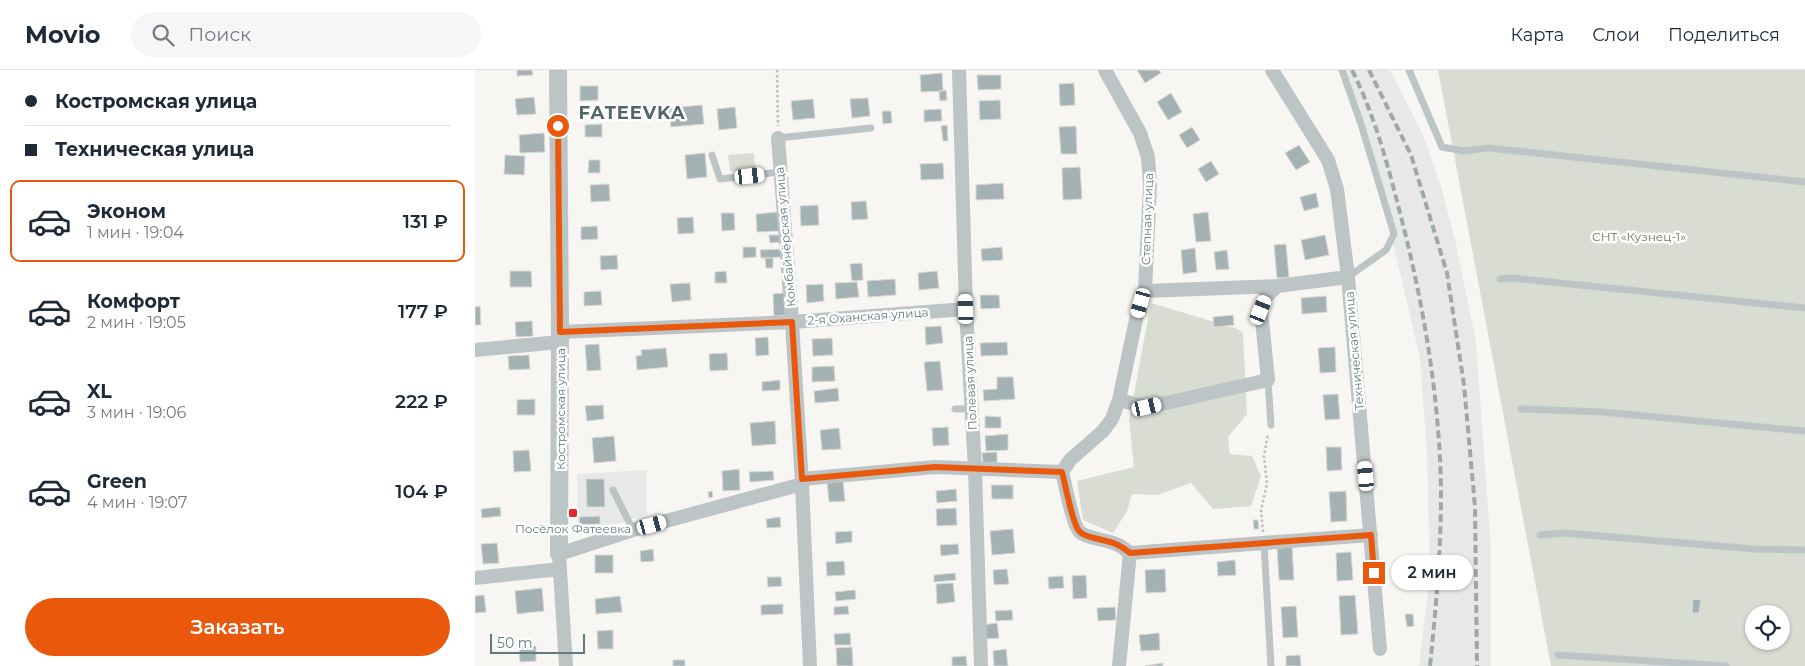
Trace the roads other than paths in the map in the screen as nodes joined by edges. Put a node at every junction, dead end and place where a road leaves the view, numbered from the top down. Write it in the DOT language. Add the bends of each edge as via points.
graph roads {
  1 [pos="557,70"];
  2 [pos="959,70"];
  3 [pos="1105,70"];
  4 [pos="1272,70"];
  5 [pos="1342,70"];
  6 [pos="1409,70"];
  7 [pos="871,128"];
  8 [pos="778,138"];
  9 [pos="712,156"];
  10 [pos="780,172"];
  11 [pos="1805,182"];
  12 [pos="1348,278"];
  13 [pos="1500,279"];
  14 [pos="1277,286"];
  15 [pos="1145,291"];
  16 [pos="1805,308"];
  17 [pos="966,309"];
  18 [pos="792,322"];
  19 [pos="560,337"];
  20 [pos="475,350"];
  21 [pos="1268,380"];
  22 [pos="1119,400"];
  23 [pos="955,409"];
  24 [pos="971,409"];
  25 [pos="1521,409"];
  26 [pos="1271,426"];
  27 [pos="1805,431"];
  28 [pos="975,469"];
  29 [pos="1062,472"];
  30 [pos="802,482"];
  31 [pos="613,490"];
  32 [pos="633,530"];
  33 [pos="1371,535"];
  34 [pos="1540,535"];
  35 [pos="1264,543"];
  36 [pos="1805,550"];
  37 [pos="1130,553"];
  38 [pos="560,561"];
  39 [pos="475,578"];
  40 [pos="1380,649"];
  41 [pos="1557,655"];
  42 [pos="566,666"];
  43 [pos="810,666"];
  44 [pos="981,666"];
  45 [pos="1119,666"];
  46 [pos="1271,666"];
  47 [pos="1726,666"];
  1 -- 19 [label="street, Костромская улица"];
  2 -- 17 [label="street, Полевая улица"];
  3 -- 15 [label="street, Степная улица" via="1140,133 1148,157 1150,184"];
  4 -- 12 [label="street, Техническая улица" via="1328,160 1337,189"];
  5 -- 12 [label="lane" via="1394,234 1386,250"];
  6 -- 11 [label="lane" via="1442,147 1464,151 1489,148"];
  7 -- 8 [label="lane"];
  8 -- 10 [label="street, Комбайнёрская улица"];
  9 -- 10 [label="lane" via="720,179"];
  10 -- 18 [label="street, Комбайнёрская улица"];
  12 -- 14 [label="street"];
  12 -- 33 [label="street, Техническая улица"];
  13 -- 16 [label="lane" via="1607,286"];
  14 -- 15 [label="street"];
  14 -- 21 [label="street" via="1266,296 1261,310"];
  15 -- 22 [label="street, Степная улица"];
  17 -- 18 [label="street, 2-я Оханская улица"];
  17 -- 24 [label="street, Полевая улица"];
  18 -- 19 [label="street, 2-я Оханская улица"];
  18 -- 30 [label="street, Комбайнёрская улица"];
  19 -- 20 [label="street, 2-я Оханская улица"];
  19 -- 38 [label="street, Костромская улица"];
  21 -- 22 [label="street" via="1147,407"];
  21 -- 26 [label="lane"];
  22 -- 29 [label="street, Степная улица" via="1103,431 1070,460"];
  23 -- 24 [label="lane"];
  24 -- 28 [label="street, Полевая улица"];
  25 -- 27 [label="lane" via="1603,412"];
  28 -- 29 [label="street"];
  28 -- 30 [label="street" via="935,467"];
  28 -- 44 [label="street, Полевая улица"];
  29 -- 37 [label="street" via="1073,523 1078,532 1119,544"];
  30 -- 32 [label="street"];
  30 -- 43 [label="street, Комбайнёрская улица"];
  31 -- 32 [label="lane"];
  32 -- 38 [label="street"];
  33 -- 35 [label="street"];
  33 -- 40 [label="street, Техническая улица"];
  34 -- 36 [label="lane" via="1564,533 1755,549"];
  35 -- 37 [label="street"];
  35 -- 46 [label="lane"];
  37 -- 45 [label="street"];
  38 -- 39 [label="street"];
  38 -- 42 [label="street, Костромская улица"];
  41 -- 47 [label="lane"];
}
